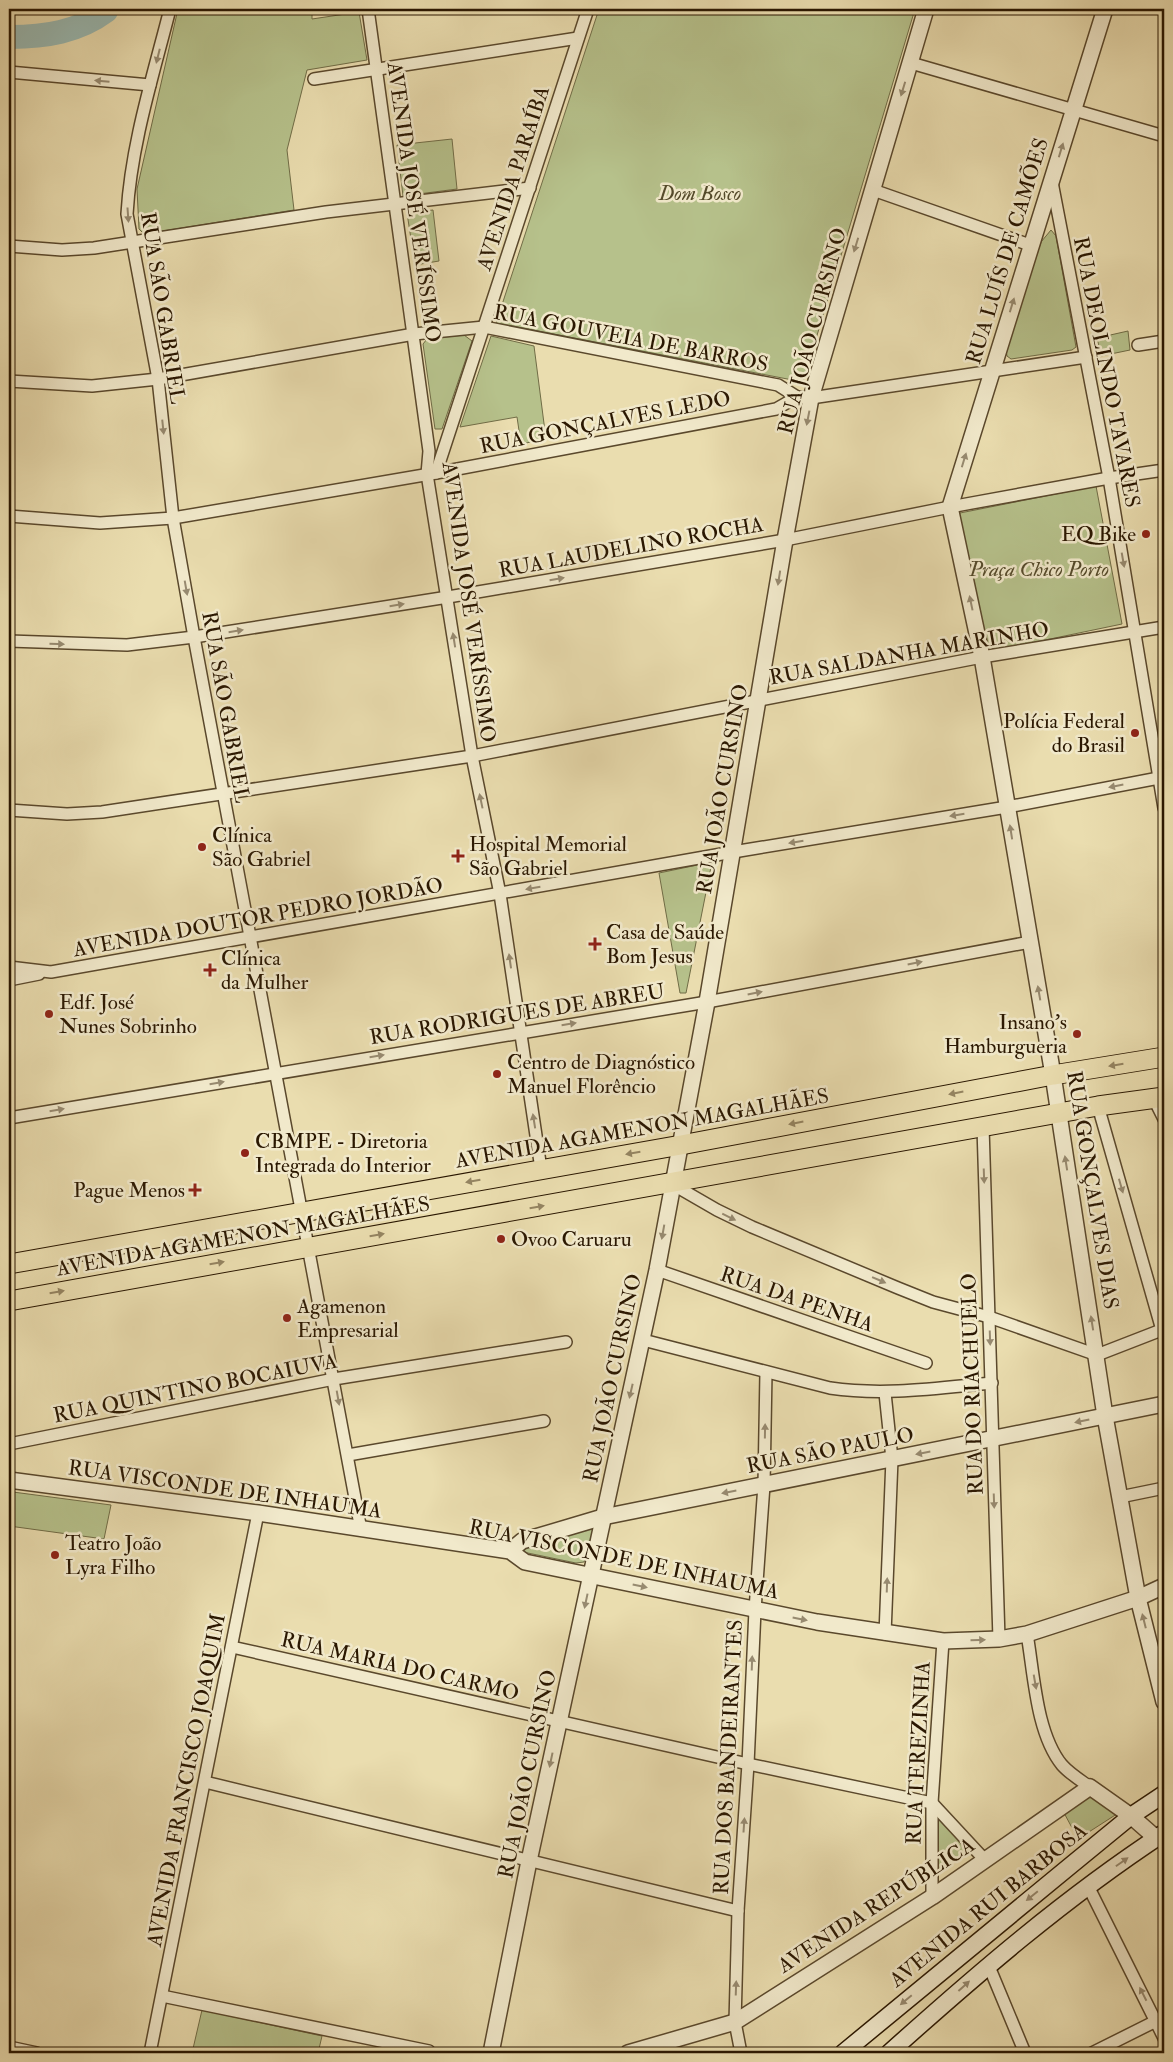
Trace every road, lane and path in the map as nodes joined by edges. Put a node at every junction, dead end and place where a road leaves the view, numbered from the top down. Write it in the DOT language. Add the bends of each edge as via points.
graph roads {
  1 [pos="170,9"];
  2 [pos="368,9"];
  3 [pos="588,9"];
  4 [pos="926,9"];
  5 [pos="1105,9"];
  6 [pos="578,38"];
  7 [pos="911,62"];
  8 [pos="376,68"];
  9 [pos="9,72"];
  10 [pos="314,79"];
  11 [pos="150,85"];
  12 [pos="1073,111"];
  13 [pos="1164,136"];
  14 [pos="1052,180"];
  15 [pos="530,188"];
  16 [pos="873,190"];
  17 [pos="395,205"];
  18 [pos="132,243"];
  19 [pos="1030,245"];
  20 [pos="9,246"];
  21 [pos="484,327"];
  22 [pos="414,334"];
  23 [pos="1164,341"];
  24 [pos="1138,345"];
  25 [pos="1086,357"];
  26 [pos="992,369"];
  27 [pos="158,379"];
  28 [pos="9,381"];
  29 [pos="804,398"];
  30 [pos="1164,470"];
  31 [pos="431,473"];
  32 [pos="1109,478"];
  33 [pos="950,507"];
  34 [pos="9,516"];
  35 [pos="173,518"];
  36 [pos="785,540"];
  37 [pos="448,597"];
  38 [pos="1164,627"];
  39 [pos="1135,633"];
  40 [pos="194,637"];
  41 [pos="9,641"];
  42 [pos="982,657"];
  43 [pos="759,700"];
  44 [pos="472,756"];
  45 [pos="1162,777"];
  46 [pos="223,794"];
  47 [pos="1007,807"];
  48 [pos="1164,808"];
  49 [pos="9,810"];
  50 [pos="733,852"];
  51 [pos="500,894"];
  52 [pos="250,938"];
  53 [pos="1030,942"];
  54 [pos="9,967"];
  55 [pos="51,972"];
  56 [pos="9,980"];
  57 [pos="707,1002"];
  58 [pos="520,1032"];
  59 [pos="1164,1057"];
  60 [pos="275,1073"];
  61 [pos="1053,1075"];
  62 [pos="1159,1098"];
  63 [pos="1098,1106"];
  64 [pos="1058,1113"];
  65 [pos="9,1118"];
  66 [pos="1164,1119"];
  67 [pos="983,1127"];
  68 [pos="681,1144"];
  69 [pos="541,1169"];
  70 [pos="672,1184"];
  71 [pos="300,1212"];
  72 [pos="307,1247"];
  73 [pos="9,1264"];
  74 [pos="656,1270"];
  75 [pos="9,1301"];
  76 [pos="989,1317"];
  77 [pos="1163,1330"];
  78 [pos="643,1340"];
  79 [pos="566,1342"];
  80 [pos="1097,1355"];
  81 [pos="926,1363"];
  82 [pos="766,1372"];
  83 [pos="334,1379"];
  84 [pos="992,1383"];
  85 [pos="886,1392"];
  86 [pos="1164,1404"];
  87 [pos="1105,1416"];
  88 [pos="544,1421"];
  89 [pos="992,1439"];
  90 [pos="9,1444"];
  91 [pos="348,1455"];
  92 [pos="892,1459"];
  93 [pos="9,1480"];
  94 [pos="764,1484"];
  95 [pos="1164,1488"];
  96 [pos="1120,1496"];
  97 [pos="258,1514"];
  98 [pos="603,1517"];
  99 [pos="361,1530"];
  100 [pos="510,1551"];
  101 [pos="591,1576"];
  102 [pos="1164,1586"];
  103 [pos="1138,1598"];
  104 [pos="755,1610"];
  105 [pos="885,1634"];
  106 [pos="1027,1634"];
  107 [pos="999,1639"];
  108 [pos="943,1641"];
  109 [pos="232,1647"];
  110 [pos="1164,1702"];
  111 [pos="559,1722"];
  112 [pos="748,1764"];
  113 [pos="205,1782"];
  114 [pos="1090,1787"];
  115 [pos="1164,1794"];
  116 [pos="932,1803"];
  117 [pos="1131,1816"];
  118 [pos="1160,1836"];
  119 [pos="984,1859"];
  120 [pos="529,1861"];
  121 [pos="1088,1886"];
  122 [pos="932,1897"];
  123 [pos="738,1911"];
  124 [pos="988,1964"];
  125 [pos="162,1996"];
  126 [pos="1160,2019"];
  127 [pos="735,2022"];
  128 [pos="1164,2038"];
  129 [pos="9,2048"];
  130 [pos="429,2051"];
  131 [pos="37,2053"];
  132 [pos="150,2053"];
  133 [pos="491,2053"];
  134 [pos="631,2053"];
  135 [pos="742,2053"];
  136 [pos="843,2053"];
  137 [pos="889,2053"];
  138 [pos="1025,2053"];
  139 [pos="1092,2053"];
  1 -- 11 [label="street, RUA SÃO GABRIEL, one-way"];
  2 -- 8 [label="street, AVENIDA JOSÉ VERÍSSIMO"];
  3 -- 6 [label="street, AVENIDA PARAÍBA"];
  4 -- 7 [label="street, RUA JOÃO CURSINO"];
  5 -- 12 [label="street, RUA LUÍS DE CAMÕES"];
  6 -- 8 [label="street"];
  6 -- 15 [label="street, AVENIDA PARAÍBA"];
  7 -- 12 [label="street"];
  7 -- 16 [label="street, RUA JOÃO CURSINO, one-way"];
  8 -- 10 [label="street"];
  8 -- 17 [label="street, AVENIDA JOSÉ VERÍSSIMO"];
  11 -- 9 [label="street, one-way"];
  11 -- 18 [label="street, RUA SÃO GABRIEL, one-way" via="128,187 127,214"];
  12 -- 13 [label="street"];
  14 -- 12 [label="street, RUA LUÍS DE CAMÕES, one-way"];
  14 -- 19 [label="street, RUA LUÍS DE CAMÕES"];
  14 -- 25 [label="street, RUA DEOLINDO TAVARES"];
  15 -- 17 [label="street"];
  15 -- 21 [label="street, AVENIDA PARAÍBA"];
  16 -- 19 [label="street"];
  16 -- 29 [label="street, RUA JOÃO CURSINO, one-way"];
  17 -- 18 [label="street" via="287,218"];
  17 -- 22 [label="street, AVENIDA JOSÉ VERÍSSIMO"];
  18 -- 20 [label="street" via="62,250"];
  18 -- 27 [label="street, RUA SÃO GABRIEL"];
  26 -- 19 [label="street, RUA LUÍS DE CAMÕES, one-way"];
  21 -- 22 [label="street, RUA GOUVEIA DE BARROS"];
  21 -- 29 [label="street, RUA GOUVEIA DE BARROS" via="778,386"];
  21 -- 31 [label="street, AVENIDA PARAÍBA"];
  22 -- 27 [label="street, RUA GOUVEIA DE BARROS"];
  22 -- 31 [label="street, AVENIDA JOSÉ VERÍSSIMO"];
  23 -- 24 [label="street"];
  25 -- 26 [label="street, RUA GONÇALVES LEDO"];
  25 -- 32 [label="street, RUA DEOLINDO TAVARES"];
  26 -- 29 [label="street, RUA GONÇALVES LEDO"];
  33 -- 26 [label="street, RUA LUÍS DE CAMÕES, one-way"];
  27 -- 28 [label="street, RUA GOUVEIA DE BARROS" via="92,386"];
  27 -- 35 [label="street, RUA SÃO GABRIEL, one-way"];
  29 -- 31 [label="street, RUA GONÇALVES LEDO" via="776,409"];
  29 -- 36 [label="street, RUA JOÃO CURSINO, one-way"];
  30 -- 32 [label="street, RUA LAUDELINO ROCHA"];
  31 -- 35 [label="street, RUA GONÇALVES LEDO"];
  31 -- 37 [label="street, AVENIDA JOSÉ VERÍSSIMO"];
  32 -- 33 [label="street, RUA LAUDELINO ROCHA"];
  32 -- 39 [label="street, RUA DEOLINDO TAVARES, one-way"];
  33 -- 36 [label="street, RUA LAUDELINO ROCHA"];
  42 -- 33 [label="street, RUA GONÇALVES DIAS, one-way"];
  34 -- 35 [label="street, RUA GONÇALVES LEDO" via="100,523"];
  35 -- 40 [label="street, RUA SÃO GABRIEL, one-way"];
  37 -- 36 [label="street, RUA LAUDELINO ROCHA, one-way"];
  36 -- 43 [label="street, RUA JOÃO CURSINO, one-way"];
  40 -- 37 [label="street, RUA LAUDELINO ROCHA, one-way"];
  44 -- 37 [label="street, AVENIDA JOSÉ VERÍSSIMO, one-way"];
  38 -- 39 [label="street, RUA SALDANHA MARINHO"];
  39 -- 42 [label="street, RUA SALDANHA MARINHO"];
  39 -- 45 [label="street, RUA DEOLINDO TAVARES"];
  41 -- 40 [label="street, RUA LAUDELINO ROCHA, one-way" via="127,645"];
  40 -- 46 [label="street, RUA SÃO GABRIEL"];
  42 -- 43 [label="street, RUA SALDANHA MARINHO"];
  42 -- 47 [label="street, RUA GONÇALVES DIAS"];
  43 -- 44 [label="street, RUA SALDANHA MARINHO"];
  43 -- 50 [label="street, RUA JOÃO CURSINO"];
  44 -- 46 [label="street, RUA SALDANHA MARINHO"];
  51 -- 44 [label="street, AVENIDA JOSÉ VERÍSSIMO, one-way"];
  45 -- 47 [label="street, AVENIDA DOUTOR PEDRO JORDÃO, one-way"];
  45 -- 48 [label="street, RUA DEOLINDO TAVARES"];
  46 -- 49 [label="street, RUA SALDANHA MARINHO" via="102,812 67,814"];
  46 -- 52 [label="street, RUA SÃO GABRIEL"];
  47 -- 50 [label="street, AVENIDA DOUTOR PEDRO JORDÃO, one-way"];
  53 -- 47 [label="street, RUA GONÇALVES DIAS, one-way"];
  50 -- 51 [label="street, AVENIDA DOUTOR PEDRO JORDÃO, one-way"];
  50 -- 57 [label="street, RUA JOÃO CURSINO"];
  51 -- 52 [label="street, AVENIDA DOUTOR PEDRO JORDÃO"];
  58 -- 51 [label="street, AVENIDA JOSÉ VERÍSSIMO, one-way"];
  52 -- 55 [label="street, AVENIDA DOUTOR PEDRO JORDÃO"];
  52 -- 60 [label="street, RUA SÃO GABRIEL"];
  57 -- 53 [label="street, RUA RODRIGUES DE ABREU, one-way"];
  61 -- 53 [label="street, RUA GONÇALVES DIAS, one-way"];
  54 -- 55 [label="street, AVENIDA DOUTOR PEDRO JORDÃO"];
  55 -- 56 [label="street"];
  58 -- 57 [label="street, RUA RODRIGUES DE ABREU, one-way"];
  57 -- 68 [label="street, RUA JOÃO CURSINO"];
  60 -- 58 [label="street, RUA RODRIGUES DE ABREU, one-way"];
  69 -- 58 [label="street, AVENIDA JOSÉ VERÍSSIMO, one-way"];
  59 -- 61 [label="main road, AVENIDA AGAMENON MAGALHÃES, one-way"];
  65 -- 60 [label="street, RUA RODRIGUES DE ABREU, one-way"];
  60 -- 71 [label="street, RUA SÃO GABRIEL"];
  61 -- 64 [label="street, RUA GONÇALVES DIAS"];
  61 -- 68 [label="main road, AVENIDA AGAMENON MAGALHÃES, one-way"];
  62 -- 63 [label="main road, AVENIDA AGAMENON MAGALHÃES"];
  62 -- 66 [label="street"];
  63 -- 64 [label="main road, AVENIDA AGAMENON MAGALHÃES"];
  63 -- 77 [label="street, one-way"];
  64 -- 67 [label="main road, AVENIDA AGAMENON MAGALHÃES"];
  80 -- 64 [label="street, RUA GONÇALVES DIAS, one-way"];
  67 -- 70 [label="main road, AVENIDA AGAMENON MAGALHÃES"];
  67 -- 76 [label="street, RUA DO RIACHUELO, one-way"];
  68 -- 69 [label="main road, AVENIDA AGAMENON MAGALHÃES, one-way"];
  68 -- 70 [label="street, RUA JOÃO CURSINO"];
  69 -- 71 [label="main road, AVENIDA AGAMENON MAGALHÃES, one-way"];
  72 -- 70 [label="main road, AVENIDA AGAMENON MAGALHÃES, one-way"];
  70 -- 74 [label="street, RUA JOÃO CURSINO, one-way"];
  70 -- 76 [label="street, one-way" via="752,1227 934,1302"];
  71 -- 72 [label="street, RUA SÃO GABRIEL"];
  71 -- 73 [label="main road, AVENIDA AGAMENON MAGALHÃES"];
  75 -- 72 [label="main road, AVENIDA AGAMENON MAGALHÃES, one-way"];
  72 -- 83 [label="street, RUA SÃO GABRIEL"];
  74 -- 78 [label="street, RUA JOÃO CURSINO"];
  74 -- 81 [label="street, RUA DA PENHA"];
  76 -- 80 [label="street"];
  76 -- 84 [label="street, RUA DO RIACHUELO, one-way"];
  77 -- 80 [label="street"];
  78 -- 82 [label="street"];
  78 -- 98 [label="street, RUA JOÃO CURSINO, one-way"];
  79 -- 83 [label="street, RUA QUINTINO BOCAIUVA"];
  80 -- 87 [label="street, RUA GONÇALVES DIAS"];
  82 -- 85 [label="street" via="830,1388"];
  94 -- 82 [label="street, RUA DOS BANDEIRANTES, one-way"];
  83 -- 90 [label="street, RUA QUINTINO BOCAIUVA"];
  83 -- 91 [label="street, RUA SÃO GABRIEL, one-way"];
  84 -- 85 [label="street"];
  84 -- 89 [label="street, RUA DO RIACHUELO"];
  85 -- 92 [label="street"];
  86 -- 87 [label="street, RUA SÃO PAULO"];
  87 -- 89 [label="street, RUA SÃO PAULO, one-way"];
  87 -- 96 [label="street, RUA GONÇALVES DIAS"];
  88 -- 91 [label="street"];
  89 -- 92 [label="street, RUA SÃO PAULO, one-way"];
  89 -- 107 [label="street, RUA DO RIACHUELO, one-way"];
  91 -- 99 [label="street, RUA SÃO GABRIEL"];
  92 -- 94 [label="street, RUA SÃO PAULO"];
  105 -- 92 [label="street, one-way"];
  93 -- 97 [label="street, RUA VISCONDE DE INHAUMA"];
  94 -- 98 [label="street, RUA SÃO PAULO, one-way"];
  94 -- 104 [label="street, RUA DOS BANDEIRANTES"];
  95 -- 96 [label="street"];
  96 -- 103 [label="street, RUA GONÇALVES DIAS"];
  97 -- 99 [label="street, RUA VISCONDE DE INHAUMA"];
  97 -- 109 [label="street, AVENIDA FRANCISCO JOAQUIM"];
  98 -- 100 [label="street, RUA SÃO PAULO" via="522,1541"];
  98 -- 101 [label="street, RUA JOÃO CURSINO"];
  99 -- 100 [label="street, RUA VISCONDE DE INHAUMA"];
  100 -- 101 [label="street, RUA VISCONDE DE INHAUMA" via="525,1562"];
  101 -- 104 [label="street, RUA VISCONDE DE INHAUMA, one-way"];
  101 -- 111 [label="street, RUA JOÃO CURSINO, one-way"];
  102 -- 103 [label="street, RUA VISCONDE DE INHAUMA"];
  103 -- 106 [label="street, RUA VISCONDE DE INHAUMA"];
  110 -- 103 [label="street, RUA GONÇALVES DIAS, one-way"];
  104 -- 105 [label="street, RUA VISCONDE DE INHAUMA, one-way"];
  112 -- 104 [label="street, RUA DOS BANDEIRANTES, one-way"];
  105 -- 108 [label="street, RUA VISCONDE DE INHAUMA"];
  106 -- 107 [label="street, RUA VISCONDE DE INHAUMA"];
  106 -- 114 [label="street, one-way" via="1044,1731 1052,1751 1067,1770"];
  108 -- 107 [label="street, RUA VISCONDE DE INHAUMA, one-way"];
  108 -- 116 [label="street, RUA TEREZINHA"];
  109 -- 111 [label="street, RUA MARIA DO CARMO"];
  109 -- 113 [label="street, AVENIDA FRANCISCO JOAQUIM"];
  111 -- 112 [label="street, RUA MARIA DO CARMO"];
  111 -- 120 [label="street, RUA JOÃO CURSINO, one-way"];
  112 -- 116 [label="street, RUA MARIA DO CARMO"];
  123 -- 112 [label="street, RUA DOS BANDEIRANTES, one-way"];
  113 -- 120 [label="street"];
  113 -- 125 [label="street, AVENIDA FRANCISCO JOAQUIM"];
  114 -- 117 [label="street"];
  114 -- 119 [label="street, AVENIDA REPÚBLICA"];
  115 -- 117 [label="main road, AVENIDA RUI BARBOSA"];
  116 -- 119 [label="street"];
  116 -- 122 [label="street, RUA TEREZINHA"];
  117 -- 118 [label="street"];
  117 -- 136 [label="main road, AVENIDA RUI BARBOSA, one-way"];
  121 -- 118 [label="main road, one-way"];
  119 -- 122 [label="street, AVENIDA REPÚBLICA"];
  120 -- 123 [label="street"];
  120 -- 133 [label="street, RUA JOÃO CURSINO"];
  121 -- 124 [label="main road"];
  126 -- 121 [label="street, one-way"];
  122 -- 127 [label="street, AVENIDA REPÚBLICA"];
  127 -- 123 [label="street, RUA DOS BANDEIRANTES, one-way"];
  137 -- 124 [label="main road, one-way"];
  124 -- 138 [label="street"];
  125 -- 130 [label="street"];
  125 -- 132 [label="street, AVENIDA FRANCISCO JOAQUIM"];
  126 -- 128 [label="street"];
  126 -- 139 [label="street"];
  127 -- 134 [label="street, AVENIDA REPÚBLICA"];
  127 -- 135 [label="street, RUA DOS BANDEIRANTES"];
  129 -- 131 [label="street"];
}
